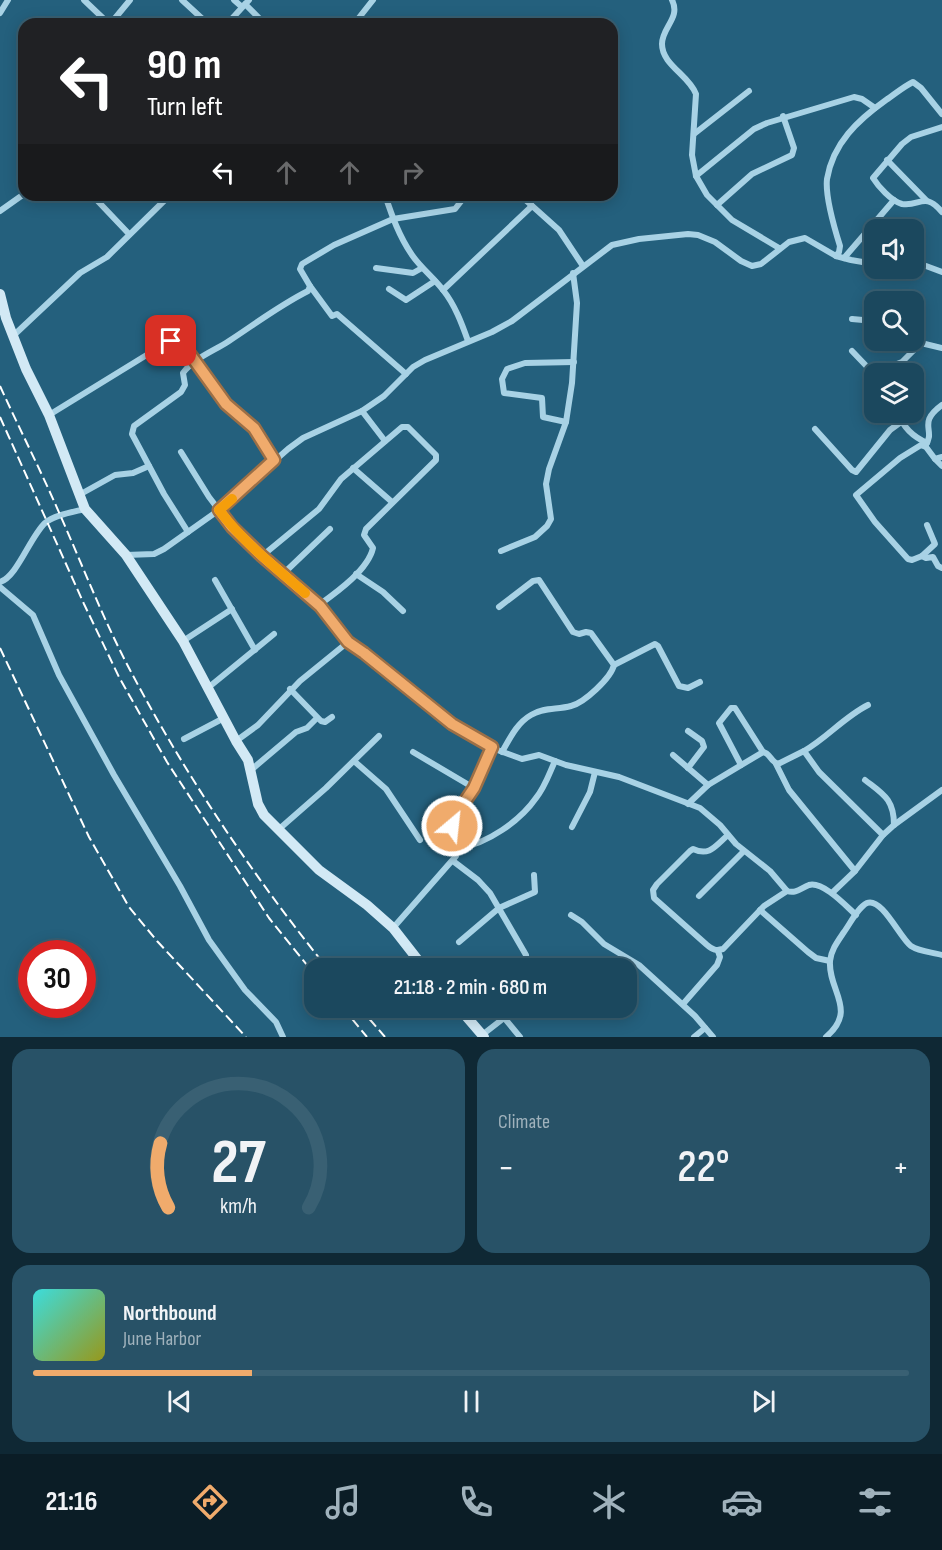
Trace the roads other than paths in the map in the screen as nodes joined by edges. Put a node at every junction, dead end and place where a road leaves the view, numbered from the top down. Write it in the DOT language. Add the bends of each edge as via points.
graph roads {
  1 [pos="8,0"];
  2 [pos="84,0"];
  3 [pos="130,0"];
  4 [pos="182,0"];
  5 [pos="234,0"];
  6 [pos="373,0"];
  7 [pos="672,0"];
  8 [pos="246,4"];
  9 [pos="0,13"];
  10 [pos="104,18"];
  11 [pos="117,18"];
  12 [pos="202,18"];
  13 [pos="233,18"];
  14 [pos="259,18"];
  15 [pos="359,18"];
  16 [pos="749,91"];
  17 [pos="875,108"];
  18 [pos="942,114"];
  19 [pos="783,117"];
  20 [pos="942,127"];
  21 [pos="694,134"];
  22 [pos="887,160"];
  23 [pos="696,176"];
  24 [pos="18,198"];
  25 [pos="894,200"];
  26 [pos="926,200"];
  27 [pos="98,201"];
  28 [pos="164,201"];
  29 [pos="387,201"];
  30 [pos="462,201"];
  31 [pos="527,201"];
  32 [pos="717,205"];
  33 [pos="532,206"];
  34 [pos="0,211"];
  35 [pos="942,212"];
  36 [pos="393,219"];
  37 [pos="129,234"];
  38 [pos="778,248"];
  39 [pos="836,256"];
  40 [pos="843,258"];
  41 [pos="864,262"];
  42 [pos="583,266"];
  43 [pos="924,266"];
  44 [pos="376,268"];
  45 [pos="422,268"];
  46 [pos="942,272"];
  47 [pos="573,273"];
  48 [pos="435,281"];
  49 [pos="310,286"];
  50 [pos="389,289"];
  51 [pos="443,290"];
  52 [pos="0,294"];
  53 [pos="852,320"];
  54 [pos="864,321"];
  55 [pos="13,336"];
  56 [pos="468,341"];
  57 [pos="924,344"];
  58 [pos="942,348"];
  59 [pos="852,351"];
  60 [pos="913,351"];
  61 [pos="195,361"];
  62 [pos="573,362"];
  63 [pos="864,363"];
  64 [pos="899,363"];
  65 [pos="406,374"];
  66 [pos="942,405"];
  67 [pos="362,411"];
  68 [pos="49,415"];
  69 [pos="566,422"];
  70 [pos="900,423"];
  71 [pos="902,423"];
  72 [pos="814,429"];
  73 [pos="385,441"];
  74 [pos="926,444"];
  75 [pos="181,452"];
  76 [pos="939,458"];
  77 [pos="274,460"];
  78 [pos="149,466"];
  79 [pos="942,466"];
  80 [pos="353,468"];
  81 [pos="79,495"];
  82 [pos="392,502"];
  83 [pos="85,509"];
  84 [pos="219,510"];
  85 [pos="927,525"];
  86 [pos="330,530"];
  87 [pos="188,532"];
  88 [pos="942,537"];
  89 [pos="935,541"];
  90 [pos="501,550"];
  91 [pos="126,555"];
  92 [pos="262,556"];
  93 [pos="922,556"];
  94 [pos="942,568"];
  95 [pos="283,574"];
  96 [pos="356,574"];
  97 [pos="214,580"];
  98 [pos="0,582"];
  99 [pos="0,587"];
  100 [pos="320,606"];
  101 [pos="499,607"];
  102 [pos="232,609"];
  103 [pos="403,611"];
  104 [pos="274,634"];
  105 [pos="183,641"];
  106 [pos="348,642"];
  107 [pos="255,650"];
  108 [pos="614,665"];
  109 [pos="700,682"];
  110 [pos="209,687"];
  111 [pos="290,689"];
  112 [pos="868,705"];
  113 [pos="332,717"];
  114 [pos="225,718"];
  115 [pos="317,718"];
  116 [pos="688,731"];
  117 [pos="379,736"];
  118 [pos="184,739"];
  119 [pos="236,741"];
  120 [pos="492,747"];
  121 [pos="804,751"];
  122 [pos="413,752"];
  123 [pos="502,752"];
  124 [pos="763,752"];
  125 [pos="673,755"];
  126 [pos="354,761"];
  127 [pos="555,761"];
  128 [pos="776,764"];
  129 [pos="741,765"];
  130 [pos="688,768"];
  131 [pos="251,770"];
  132 [pos="595,772"];
  133 [pos="865,780"];
  134 [pos="708,785"];
  135 [pos="474,788"];
  136 [pos="942,790"];
  137 [pos="688,804"];
  138 [pos="894,825"];
  139 [pos="572,827"];
  140 [pos="278,830"];
  141 [pos="728,835"];
  142 [pos="883,835"];
  143 [pos="420,840"];
  144 [pos="459,848"];
  145 [pos="744,851"];
  146 [pos="453,861"];
  147 [pos="855,871"];
  148 [pos="534,875"];
  149 [pos="786,891"];
  150 [pos="832,893"];
  151 [pos="699,896"];
  152 [pos="499,908"];
  153 [pos="760,910"];
  154 [pos="571,915"];
  155 [pos="856,915"];
  156 [pos="393,928"];
  157 [pos="459,942"];
  158 [pos="718,951"];
  159 [pos="942,954"];
  160 [pos="526,955"];
  161 [pos="416,958"];
  162 [pos="830,961"];
  163 [pos="683,1004"];
  164 [pos="468,1018"];
  165 [pos="504,1018"];
  166 [pos="705,1028"];
  167 [pos="483,1036"];
  168 [pos="283,1037"];
  169 [pos="520,1037"];
  170 [pos="694,1037"];
  171 [pos="713,1037"];
  172 [pos="826,1037"];
  1 -- 9 [label="street"];
  2 -- 10 [label="street"];
  3 -- 11 [label="street"];
  4 -- 12 [label="street"];
  5 -- 8 [label="street"];
  6 -- 15 [label="street"];
  7 -- 21 [label="street" via="675,14 662,43 668,59 693,84"];
  8 -- 13 [label="street"];
  8 -- 14 [label="street"];
  16 -- 21 [label="street"];
  17 -- 18 [label="street" via="913,82"];
  17 -- 19 [label="street" via="854,97"];
  17 -- 39 [label="street" via="848,132 827,178 840,246"];
  19 -- 23 [label="street" via="754,129"];
  19 -- 32 [label="street" via="794,148 792,156 752,174"];
  20 -- 22 [label="street" via="911,137"];
  21 -- 23 [label="street"];
  22 -- 25 [label="street" via="873,178"];
  22 -- 26 [label="street"];
  23 -- 32 [label="street"];
  24 -- 34 [label="street"];
  25 -- 26 [label="street" via="904,204"];
  25 -- 40 [label="street"];
  26 -- 35 [label="street"];
  27 -- 37 [label="street"];
  28 -- 37 [label="street"];
  29 -- 36 [label="street"];
  30 -- 36 [label="street" via="450,211"];
  31 -- 33 [label="street"];
  32 -- 38 [label="street" via="732,220"];
  33 -- 42 [label="street" via="559,230"];
  33 -- 51 [label="street"];
  36 -- 45 [label="street"];
  36 -- 49 [label="street" via="302,264 300,269"];
  37 -- 55 [label="street" via="107,257 80,273"];
  38 -- 39 [label="street" via="805,238"];
  38 -- 42 [label="street" via="761,264 752,266 707,237 688,234 623,241"];
  39 -- 40 [label="street"];
  40 -- 41 [label="street"];
  42 -- 47 [label="street"];
  43 -- 46 [label="street"];
  44 -- 45 [label="street" via="413,273"];
  45 -- 48 [label="street"];
  47 -- 56 [label="street" via="512,321"];
  47 -- 62 [label="street" via="577,303"];
  48 -- 50 [label="street" via="406,300"];
  48 -- 51 [label="street"];
  49 -- 61 [label="street" via="308,291"];
  49 -- 65 [label="street" via="333,316 337,314"];
  51 -- 56 [label="street"];
  52 -- 55 [label="main road"];
  53 -- 54 [label="street"];
  55 -- 68 [label="main road"];
  56 -- 65 [label="street" via="424,360"];
  57 -- 58 [label="street"];
  59 -- 63 [label="street"];
  60 -- 64 [label="street"];
  61 -- 68 [label="street" via="182,343 171,341"];
  61 -- 77 [label="street" via="226,404 254,428"];
  61 -- 78 [label="street" via="183,373 185,385 181,392 137,422 132,430"];
  62 -- 69 [label="street"];
  62 -- 69 [label="street" via="525,363 507,369 502,379 504,393 542,398 543,417"];
  65 -- 67 [label="street"];
  66 -- 74 [label="street" via="927,422 930,437"];
  67 -- 73 [label="street"];
  67 -- 77 [label="street" via="303,438"];
  68 -- 81 [label="main road"];
  69 -- 90 [label="street" via="547,476 551,519 535,537"];
  70 -- 72 [label="street" via="856,472"];
  71 -- 74 [label="street"];
  73 -- 80 [label="street"];
  73 -- 82 [label="street" via="402,427 408,427 436,458"];
  74 -- 76 [label="street"];
  74 -- 93 [label="street" via="900,458 855,495 908,559"];
  75 -- 84 [label="street"];
  76 -- 79 [label="street"];
  77 -- 84 [label="street"];
  78 -- 81 [label="street" via="115,475"];
  78 -- 87 [label="street"];
  80 -- 82 [label="street"];
  80 -- 92 [label="street" via="319,509"];
  81 -- 83 [label="main road"];
  82 -- 96 [label="street" via="364,532 373,548"];
  83 -- 91 [label="main road"];
  83 -- 98 [label="street" via="47,521 9,577"];
  84 -- 87 [label="street"];
  84 -- 92 [label="street"];
  85 -- 89 [label="street"];
  86 -- 95 [label="street"];
  87 -- 91 [label="street" via="154,554"];
  88 -- 89 [label="street"];
  89 -- 93 [label="street"];
  91 -- 105 [label="main road"];
  92 -- 95 [label="street"];
  93 -- 94 [label="street" via="934,558"];
  95 -- 100 [label="street"];
  96 -- 100 [label="street"];
  96 -- 103 [label="street"];
  97 -- 102 [label="street"];
  99 -- 168 [label="street" via="33,615 59,675 209,940 245,990 276,1022"];
  100 -- 106 [label="street"];
  101 -- 108 [label="street" via="539,580 573,632 591,633"];
  102 -- 105 [label="street"];
  102 -- 107 [label="street"];
  104 -- 107 [label="street"];
  105 -- 110 [label="main road"];
  106 -- 111 [label="street"];
  106 -- 120 [label="street" via="452,724"];
  107 -- 110 [label="street"];
  108 -- 109 [label="street" via="655,644 679,686 688,688"];
  108 -- 123 [label="street" via="600,686 575,706 544,709 530,715"];
  110 -- 114 [label="main road"];
  111 -- 115 [label="street"];
  111 -- 119 [label="street" via="258,724"];
  112 -- 121 [label="street"];
  113 -- 115 [label="street" via="325,722"];
  114 -- 118 [label="street"];
  114 -- 119 [label="main road"];
  115 -- 131 [label="street"];
  116 -- 130 [label="street" via="704,747"];
  117 -- 126 [label="street"];
  119 -- 131 [label="main road"];
  120 -- 123 [label="street"];
  120 -- 135 [label="street"];
  121 -- 128 [label="street"];
  121 -- 142 [label="street" via="819,772"];
  122 -- 135 [label="street"];
  123 -- 127 [label="street" via="522,759 539,755"];
  124 -- 128 [label="street"];
  124 -- 129 [label="street"];
  124 -- 129 [label="street" via="735,708 731,708 719,723"];
  125 -- 130 [label="street"];
  126 -- 140 [label="street"];
  126 -- 143 [label="street" via="386,789"];
  127 -- 132 [label="street"];
  127 -- 144 [label="street" via="529,807 516,819 485,839"];
  128 -- 147 [label="street" via="789,790"];
  129 -- 134 [label="street"];
  130 -- 134 [label="street"];
  131 -- 140 [label="main road" via="258,804"];
  132 -- 137 [label="street" via="619,777"];
  132 -- 139 [label="street" via="590,792"];
  133 -- 138 [label="street" via="890,801"];
  134 -- 137 [label="street"];
  135 -- 144 [label="street" via="452,822"];
  136 -- 138 [label="street"];
  137 -- 141 [label="street" via="709,814"];
  138 -- 142 [label="street"];
  140 -- 156 [label="main road" via="319,870"];
  141 -- 145 [label="street"];
  141 -- 158 [label="street" via="707,852 690,851 652,894"];
  142 -- 147 [label="street"];
  144 -- 146 [label="street"];
  145 -- 149 [label="street" via="770,871"];
  145 -- 151 [label="street"];
  146 -- 152 [label="street" via="478,880"];
  146 -- 156 [label="street"];
  147 -- 150 [label="street"];
  148 -- 152 [label="street" via="535,892"];
  149 -- 150 [label="street" via="817,884"];
  149 -- 153 [label="street"];
  150 -- 155 [label="street"];
  152 -- 157 [label="street"];
  152 -- 160 [label="street"];
  153 -- 158 [label="street"];
  153 -- 162 [label="street" via="816,958"];
  154 -- 163 [label="street" via="604,944 639,965"];
  155 -- 159 [label="street" via="868,903 877,904 912,947"];
  155 -- 162 [label="street"];
  156 -- 161 [label="main road"];
  158 -- 163 [label="street" via="717,965"];
  162 -- 172 [label="street" via="842,1010 837,1026"];
  163 -- 166 [label="street"];
  164 -- 167 [label="main road"];
  165 -- 167 [label="street"];
  165 -- 169 [label="street"];
  166 -- 170 [label="street"];
  166 -- 171 [label="street"];
}
